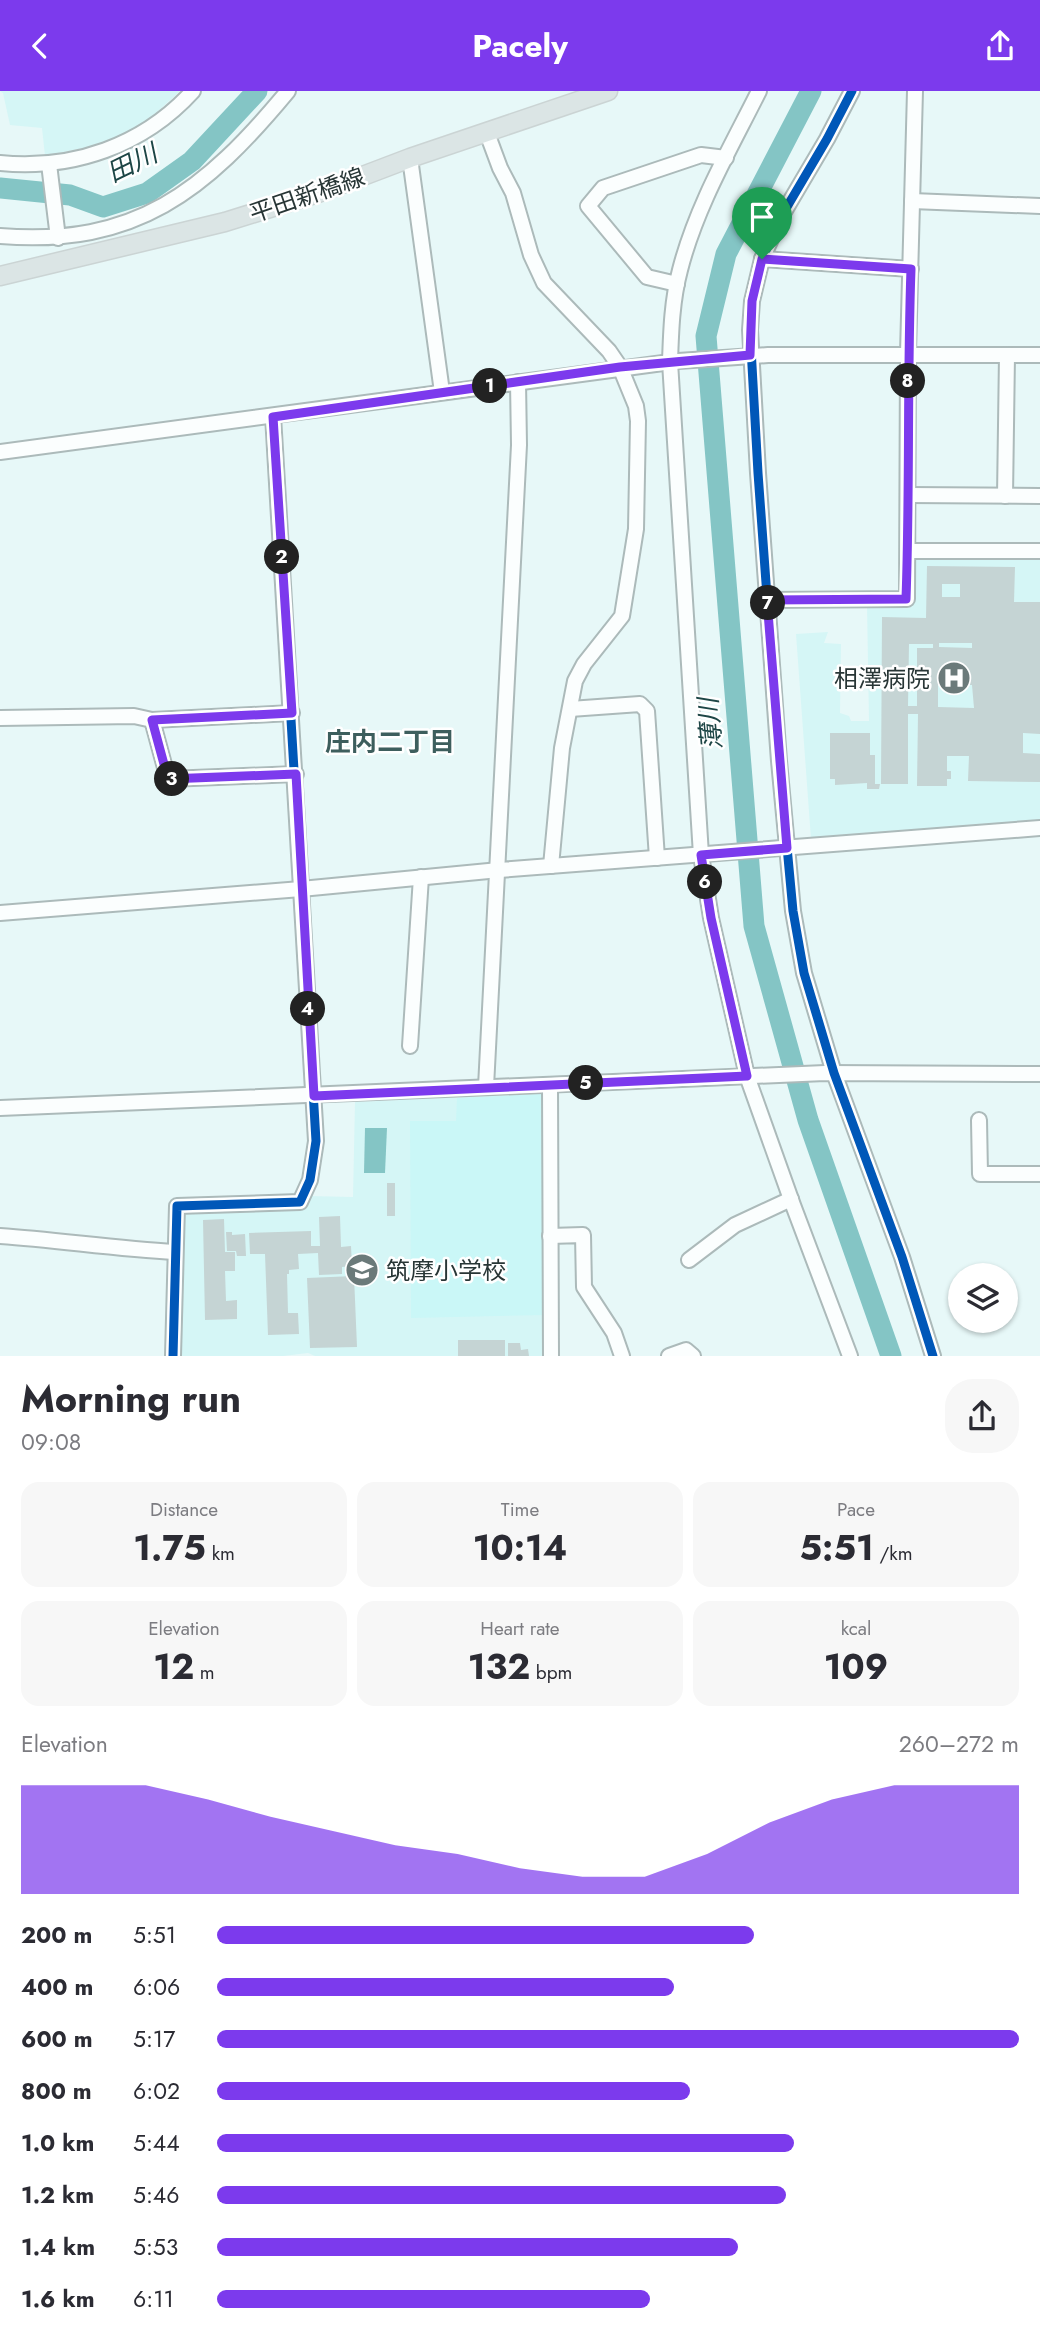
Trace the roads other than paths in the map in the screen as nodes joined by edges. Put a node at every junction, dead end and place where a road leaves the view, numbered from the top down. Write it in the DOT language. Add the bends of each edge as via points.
graph roads {
  1 [pos="193,91"];
  2 [pos="288,91"];
  3 [pos="608,91"];
  4 [pos="759,91"];
  5 [pos="852,91"];
  6 [pos="915,91"];
  7 [pos="487,133"];
  8 [pos="410,158"];
  9 [pos="726,158"];
  10 [pos="0,163"];
  11 [pos="50,166"];
  12 [pos="912,201"];
  13 [pos="1040,206"];
  14 [pos="128,222"];
  15 [pos="57,235"];
  16 [pos="0,236"];
  17 [pos="136,243"];
  18 [pos="762,259"];
  19 [pos="911,269"];
  20 [pos="0,276"];
  21 [pos="677,284"];
  22 [pos="908,353"];
  23 [pos="745,355"];
  24 [pos="1007,355"];
  25 [pos="1040,355"];
  26 [pos="674,361"];
  27 [pos="620,367"];
  28 [pos="518,382"];
  29 [pos="442,392"];
  30 [pos="273,417"];
  31 [pos="0,452"];
  32 [pos="908,495"];
  33 [pos="1005,496"];
  34 [pos="1040,496"];
  35 [pos="908,551"];
  36 [pos="1040,551"];
  37 [pos="767,600"];
  38 [pos="570,709"];
  39 [pos="292,713"];
  40 [pos="0,718"];
  41 [pos="152,720"];
  42 [pos="296,774"];
  43 [pos="1040,828"];
  44 [pos="783,848"];
  45 [pos="705,854"];
  46 [pos="657,858"];
  47 [pos="551,866"];
  48 [pos="499,870"];
  49 [pos="421,877"];
  50 [pos="301,889"];
  51 [pos="0,913"];
  52 [pos="410,1046"];
  53 [pos="830,1073"];
  54 [pos="1040,1074"];
  55 [pos="751,1076"];
  56 [pos="550,1085"];
  57 [pos="486,1087"];
  58 [pos="314,1096"];
  59 [pos="0,1108"];
  60 [pos="979,1120"];
  61 [pos="1040,1174"];
  62 [pos="791,1199"];
  63 [pos="0,1236"];
  64 [pos="550,1236"];
  65 [pos="175,1252"];
  66 [pos="690,1260"];
  67 [pos="173,1356"];
  68 [pos="551,1356"];
  69 [pos="622,1356"];
  70 [pos="669,1356"];
  71 [pos="693,1356"];
  72 [pos="850,1356"];
  73 [pos="933,1356"];
  1 -- 11 [label="street" via="163,120 116,148"];
  2 -- 14 [label="street" via="226,160 172,200"];
  3 -- 7 [label="main road, 平田新橋線"];
  4 -- 9 [label="street"];
  5 -- 18 [label="street"];
  6 -- 12 [label="street"];
  7 -- 8 [label="main road, 平田新橋線"];
  7 -- 27 [label="street" via="544,283"];
  8 -- 17 [label="main road, 平田新橋線" via="305,198"];
  8 -- 29 [label="street"];
  9 -- 21 [label="street" via="700,213"];
  9 -- 21 [label="street" via="701,155 603,188 589,206 647,278"];
  10 -- 11 [label="street"];
  11 -- 15 [label="street"];
  12 -- 13 [label="street"];
  12 -- 19 [label="street"];
  14 -- 15 [label="street" via="100,231"];
  14 -- 17 [label="street"];
  15 -- 16 [label="street"];
  17 -- 20 [label="main road, 平田新橋線"];
  18 -- 19 [label="street"];
  18 -- 23 [label="street"];
  19 -- 22 [label="street"];
  21 -- 26 [label="street" via="671,330"];
  22 -- 23 [label="street"];
  22 -- 24 [label="street"];
  22 -- 32 [label="street"];
  23 -- 26 [label="street"];
  23 -- 37 [label="street"];
  24 -- 25 [label="street"];
  24 -- 33 [label="street"];
  26 -- 27 [label="street"];
  26 -- 45 [label="street"];
  27 -- 28 [label="street"];
  27 -- 38 [label="street" via="636,406 636,529 622,616 584,664 575,681"];
  28 -- 29 [label="street"];
  28 -- 48 [label="street"];
  29 -- 30 [label="street"];
  30 -- 31 [label="street"];
  30 -- 39 [label="street"];
  32 -- 33 [label="street"];
  32 -- 35 [label="street"];
  33 -- 34 [label="street"];
  35 -- 36 [label="street"];
  35 -- 37 [label="street" via="906,599"];
  37 -- 44 [label="street"];
  38 -- 46 [label="street" via="640,704 647,711"];
  38 -- 47 [label="street"];
  39 -- 41 [label="street"];
  39 -- 42 [label="street"];
  40 -- 41 [label="street" via="134,716"];
  41 -- 42 [label="street" via="168,779"];
  42 -- 50 [label="street"];
  43 -- 44 [label="street"];
  44 -- 45 [label="street"];
  44 -- 53 [label="street" via="804,972"];
  45 -- 46 [label="street"];
  45 -- 55 [label="street" via="711,918"];
  46 -- 47 [label="street"];
  47 -- 48 [label="street"];
  48 -- 49 [label="street"];
  48 -- 57 [label="street"];
  49 -- 50 [label="street"];
  49 -- 52 [label="street"];
  50 -- 51 [label="street"];
  50 -- 58 [label="street"];
  53 -- 54 [label="street"];
  53 -- 55 [label="street"];
  53 -- 73 [label="street" via="902,1258"];
  55 -- 56 [label="street"];
  55 -- 62 [label="street"];
  56 -- 57 [label="street"];
  56 -- 64 [label="street"];
  57 -- 58 [label="street"];
  58 -- 59 [label="street"];
  58 -- 65 [label="street" via="316,1141 310,1180 300,1202 177,1206"];
  60 -- 61 [label="street" via="980,1174"];
  62 -- 66 [label="street" via="735,1226"];
  62 -- 72 [label="street"];
  63 -- 65 [label="street"];
  64 -- 68 [label="street"];
  64 -- 69 [label="street" via="583,1235 584,1287 614,1333"];
  65 -- 67 [label="street"];
  70 -- 71 [label="street" via="685,1350"];
}
